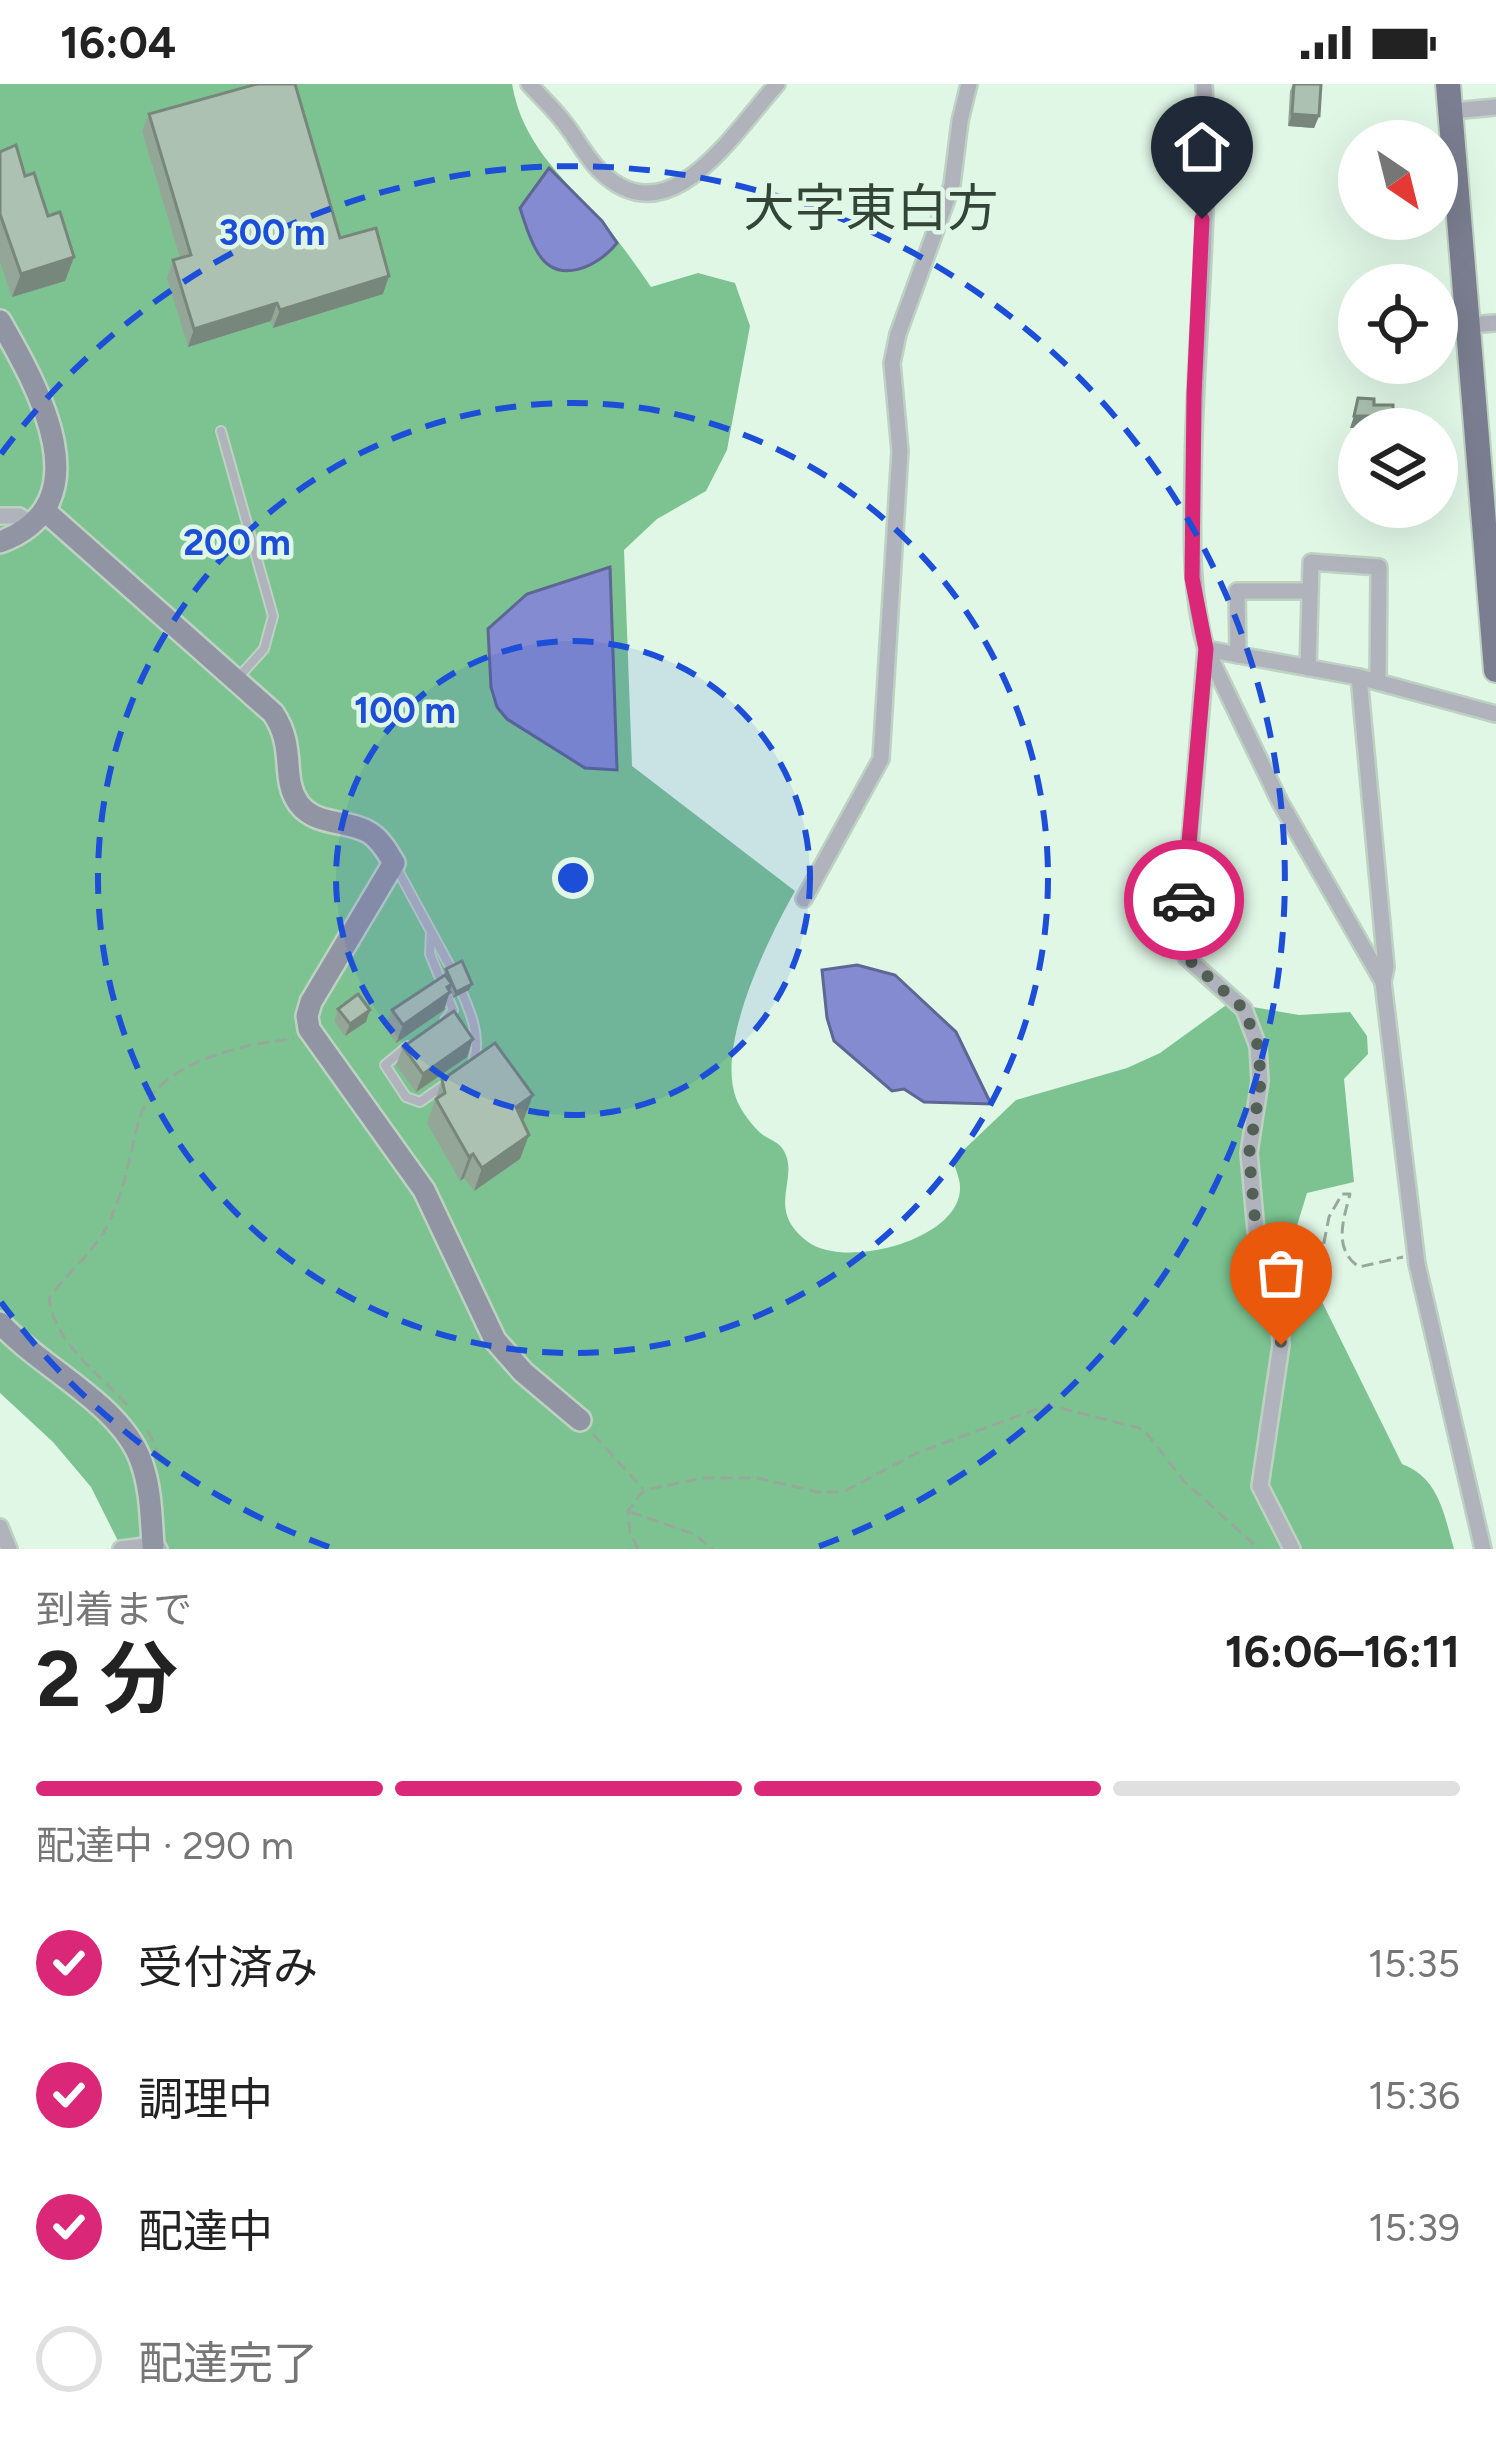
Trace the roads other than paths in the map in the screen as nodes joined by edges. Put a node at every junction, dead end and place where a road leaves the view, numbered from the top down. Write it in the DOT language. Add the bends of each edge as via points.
graph roads {
  1 [pos="529,84"];
  2 [pos="777,84"];
  3 [pos="970,84"];
  4 [pos="1204,84"];
  5 [pos="1451,84"];
  6 [pos="1496,106"];
  7 [pos="1453,111"];
  8 [pos="0,321"];
  9 [pos="1496,323"];
  10 [pos="1469,325"];
  11 [pos="221,431"];
  12 [pos="0,516"];
  13 [pos="39,517"];
  14 [pos="0,542"];
  15 [pos="1492,575"];
  16 [pos="1310,591"];
  17 [pos="1206,649"];
  18 [pos="1238,655"];
  19 [pos="1308,668"];
  20 [pos="1496,670"];
  21 [pos="1359,677"];
  22 [pos="236,680"];
  23 [pos="1378,682"];
  24 [pos="1496,714"];
  25 [pos="394,863"];
  26 [pos="804,899"];
  27 [pos="431,932"];
  28 [pos="1383,982"];
  29 [pos="427,1033"];
  30 [pos="410,1045"];
  31 [pos="466,1070"];
  32 [pos="451,1081"];
  33 [pos="0,1323"];
  34 [pos="580,1420"];
  35 [pos="0,1526"];
  36 [pos="156,1547"];
  37 [pos="9,1549"];
  38 [pos="121,1549"];
  39 [pos="1292,1549"];
  40 [pos="1483,1549"];
  1 -- 2 [label="street" via="598,169 628,192 657,195 705,167"];
  3 -- 26 [label="street" via="952,185 892,363 900,451 881,759"];
  4 -- 17 [label="street" via="1192,578"];
  5 -- 7 [label="main road"];
  6 -- 7 [label="street"];
  7 -- 10 [label="main road"];
  8 -- 13 [label="street" via="58,461 57,483"];
  9 -- 10 [label="street"];
  10 -- 15 [label="main road"];
  11 -- 22 [label="lane" via="273,616 264,649"];
  12 -- 13 [label="street"];
  13 -- 14 [label="street"];
  13 -- 22 [label="street"];
  15 -- 20 [label="main road"];
  16 -- 18 [label="street" via="1237,591"];
  16 -- 19 [label="street"];
  16 -- 23 [label="street" via="1311,562 1379,567"];
  17 -- 18 [label="street"];
  17 -- 28 [label="street" via="1280,802"];
  17 -- 39 [label="street" via="1182,938 1186,957 1244,1009 1258,1046 1249,1154 1281,1345 1260,1486"];
  18 -- 19 [label="street"];
  19 -- 21 [label="street"];
  21 -- 23 [label="street"];
  21 -- 28 [label="street"];
  22 -- 25 [label="street" via="284,729 291,791 302,809 370,833"];
  23 -- 24 [label="street"];
  25 -- 27 [label="lane"];
  25 -- 34 [label="street" via="311,1002 314,1037 424,1190 495,1340"];
  27 -- 29 [label="lane" via="430,954 453,1010"];
  27 -- 31 [label="lane" via="475,1032"];
  28 -- 40 [label="street" via="1416,1254"];
  30 -- 32 [label="lane" via="386,1065 406,1097 420,1102"];
  33 -- 36 [label="street" via="121,1425 149,1488"];
  35 -- 37 [label="street"];
  36 -- 38 [label="street"];
}
